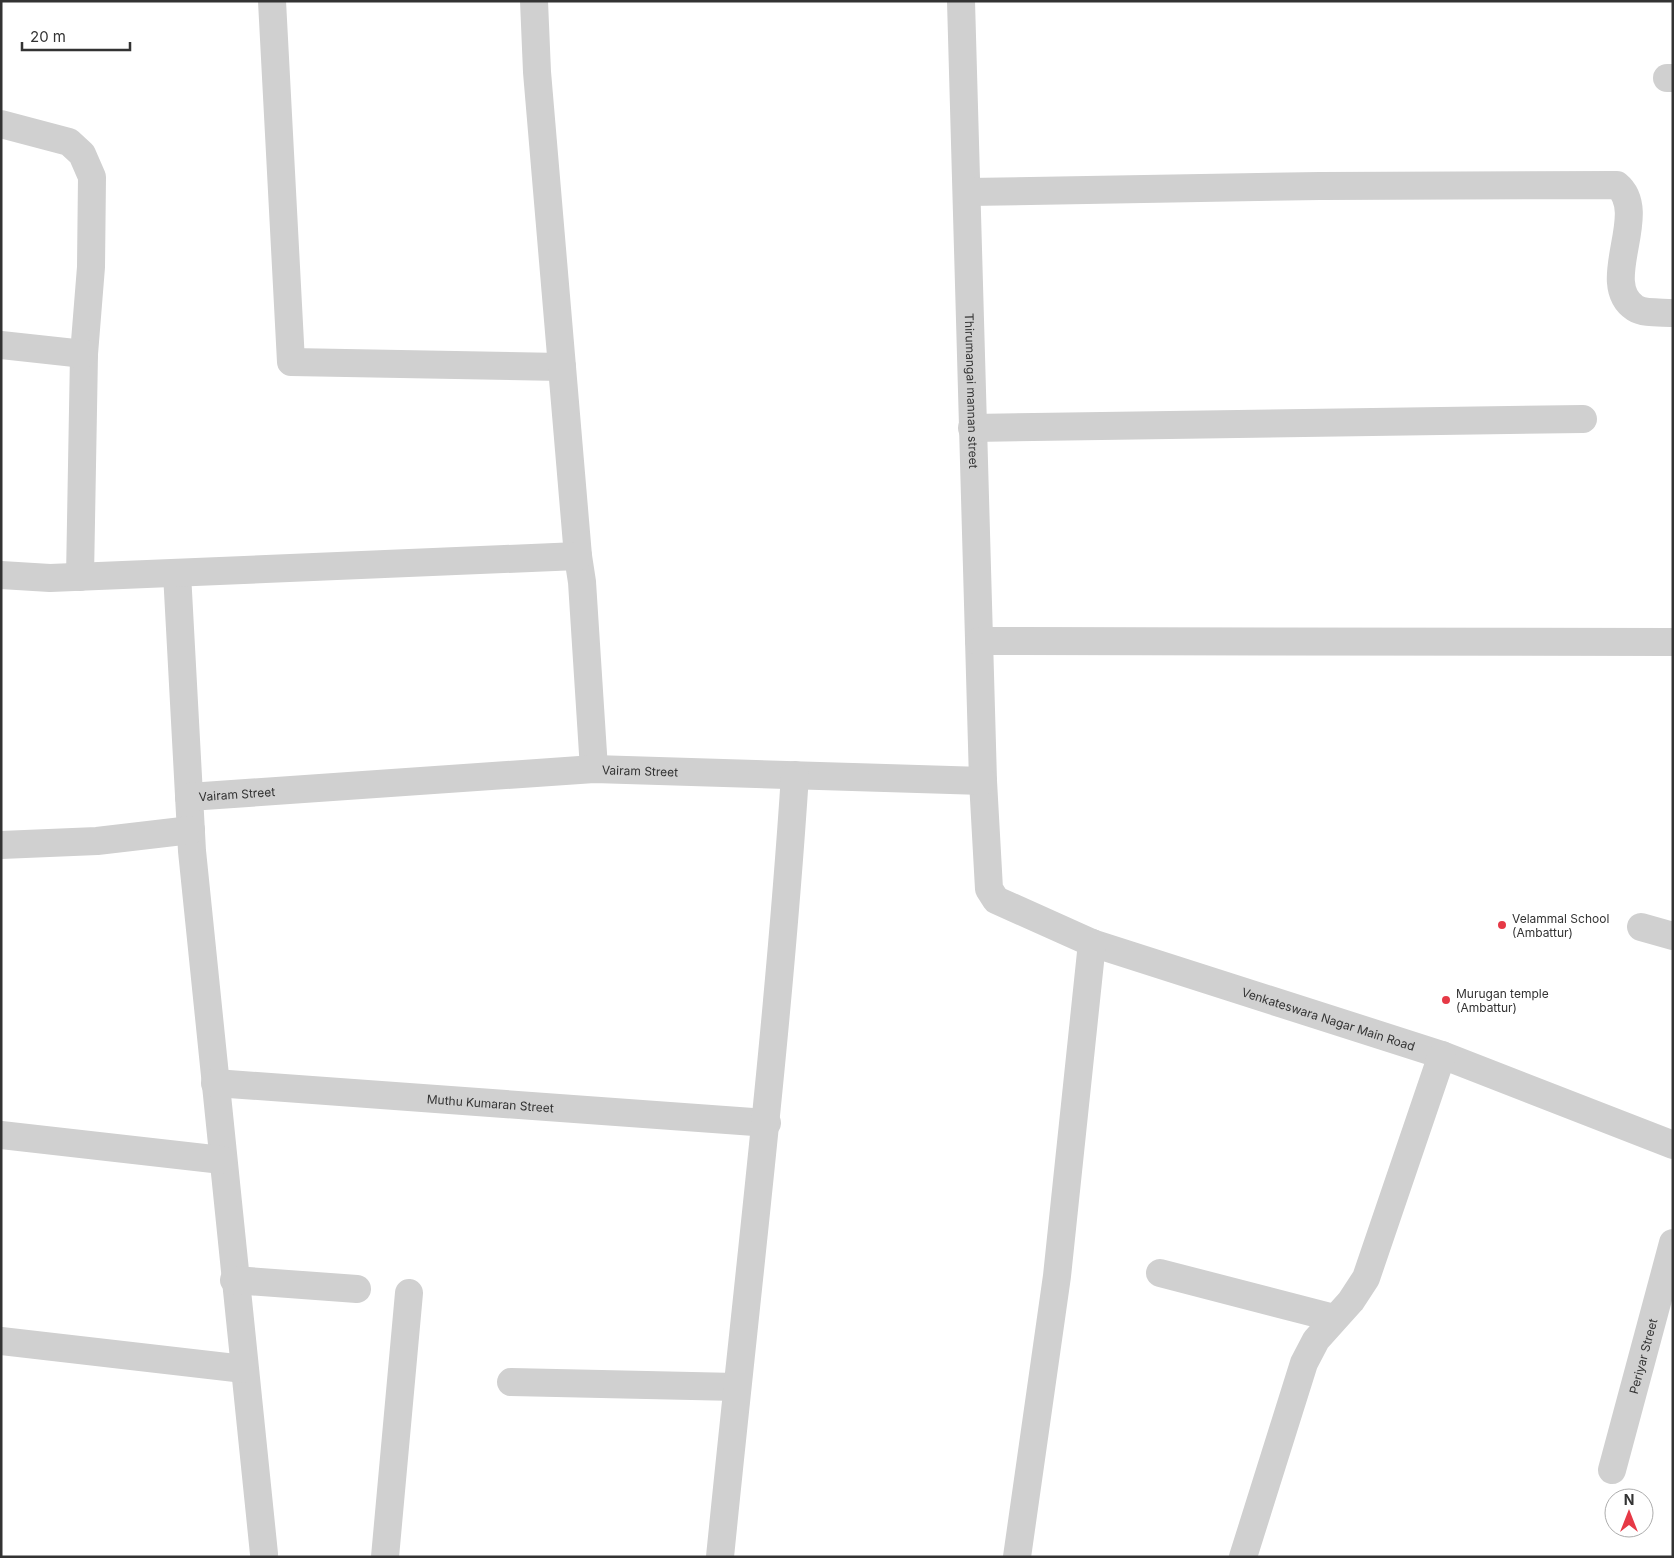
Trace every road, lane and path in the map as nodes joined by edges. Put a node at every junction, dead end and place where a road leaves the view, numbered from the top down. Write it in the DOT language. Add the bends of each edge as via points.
graph roads {
  1 [pos="272,1"];
  2 [pos="534,1"];
  3 [pos="960,1"];
  4 [pos="1,124"];
  5 [pos="968,192"];
  6 [pos="1673,313"];
  7 [pos="1,345"];
  8 [pos="84,354"];
  9 [pos="562,367"];
  10 [pos="1583,419"];
  11 [pos="972,428"];
  12 [pos="578,556"];
  13 [pos="178,573"];
  14 [pos="1,575"];
  15 [pos="80,577"];
  16 [pos="979,641"];
  17 [pos="1673,642"];
  18 [pos="594,770"];
  19 [pos="795,775"];
  20 [pos="984,781"];
  21 [pos="189,797"];
  22 [pos="191,830"];
  23 [pos="1,844"];
  24 [pos="1641,927"];
  25 [pos="1673,936"];
  26 [pos="1092,943"];
  27 [pos="1442,1056"];
  28 [pos="215,1083"];
  29 [pos="767,1122"];
  30 [pos="1,1136"];
  31 [pos="1673,1145"];
  32 [pos="222,1160"];
  33 [pos="1673,1243"];
  34 [pos="1160,1273"];
  35 [pos="234,1280"];
  36 [pos="357,1289"];
  37 [pos="409,1293"];
  38 [pos="1334,1318"];
  39 [pos="1,1341"];
  40 [pos="244,1369"];
  41 [pos="511,1382"];
  42 [pos="737,1387"];
  43 [pos="1612,1470"];
  44 [pos="267,1556"];
  45 [pos="386,1557"];
  46 [pos="720,1557"];
  47 [pos="1016,1557"];
  48 [pos="1243,1557"];
  1 -- 9 [label="street" via="291,362"];
  2 -- 9 [label="street"];
  3 -- 5 [label="street, Thirumangai mannan street"];
  4 -- 8 [label="street" via="69,142 82,154 92,177 91,267"];
  5 -- 6 [label="street" via="1617,185 1623,190 1630,207 1622,291 1635,308"];
  5 -- 11 [label="street, Thirumangai mannan street"];
  7 -- 8 [label="street"];
  8 -- 15 [label="street"];
  9 -- 12 [label="street"];
  10 -- 11 [label="street"];
  11 -- 16 [label="street, Thirumangai mannan street"];
  12 -- 13 [label="street"];
  12 -- 18 [label="street"];
  13 -- 15 [label="street"];
  13 -- 21 [label="street"];
  14 -- 15 [label="street"];
  16 -- 17 [label="street"];
  16 -- 20 [label="street, Thirumangai mannan street"];
  18 -- 19 [label="street, Vairam Street"];
  18 -- 21 [label="street, Vairam Street"];
  19 -- 20 [label="street, Vairam Street"];
  19 -- 29 [label="street" via="785,934"];
  20 -- 26 [label="street, Venkateswara Nagar Main Road" via="989,889 996,900"];
  21 -- 22 [label="street"];
  22 -- 23 [label="street" via="97,841"];
  22 -- 28 [label="street"];
  24 -- 25 [label="street"];
  26 -- 27 [label="street, Venkateswara Nagar Main Road"];
  26 -- 47 [label="street" via="1057,1276"];
  27 -- 31 [label="street, Venkateswara Nagar Main Road"];
  27 -- 38 [label="street" via="1366,1278"];
  28 -- 29 [label="street, Muthu Kumaran Street"];
  28 -- 32 [label="street"];
  29 -- 42 [label="street"];
  30 -- 32 [label="street"];
  32 -- 35 [label="street"];
  33 -- 43 [label="street, Periyar Street"];
  34 -- 38 [label="street"];
  35 -- 36 [label="street"];
  35 -- 40 [label="street"];
  37 -- 45 [label="street"];
  38 -- 48 [label="street" via="1316,1340 1304,1363"];
  39 -- 40 [label="street"];
  40 -- 44 [label="street"];
  41 -- 42 [label="street"];
  42 -- 46 [label="street"];
}
